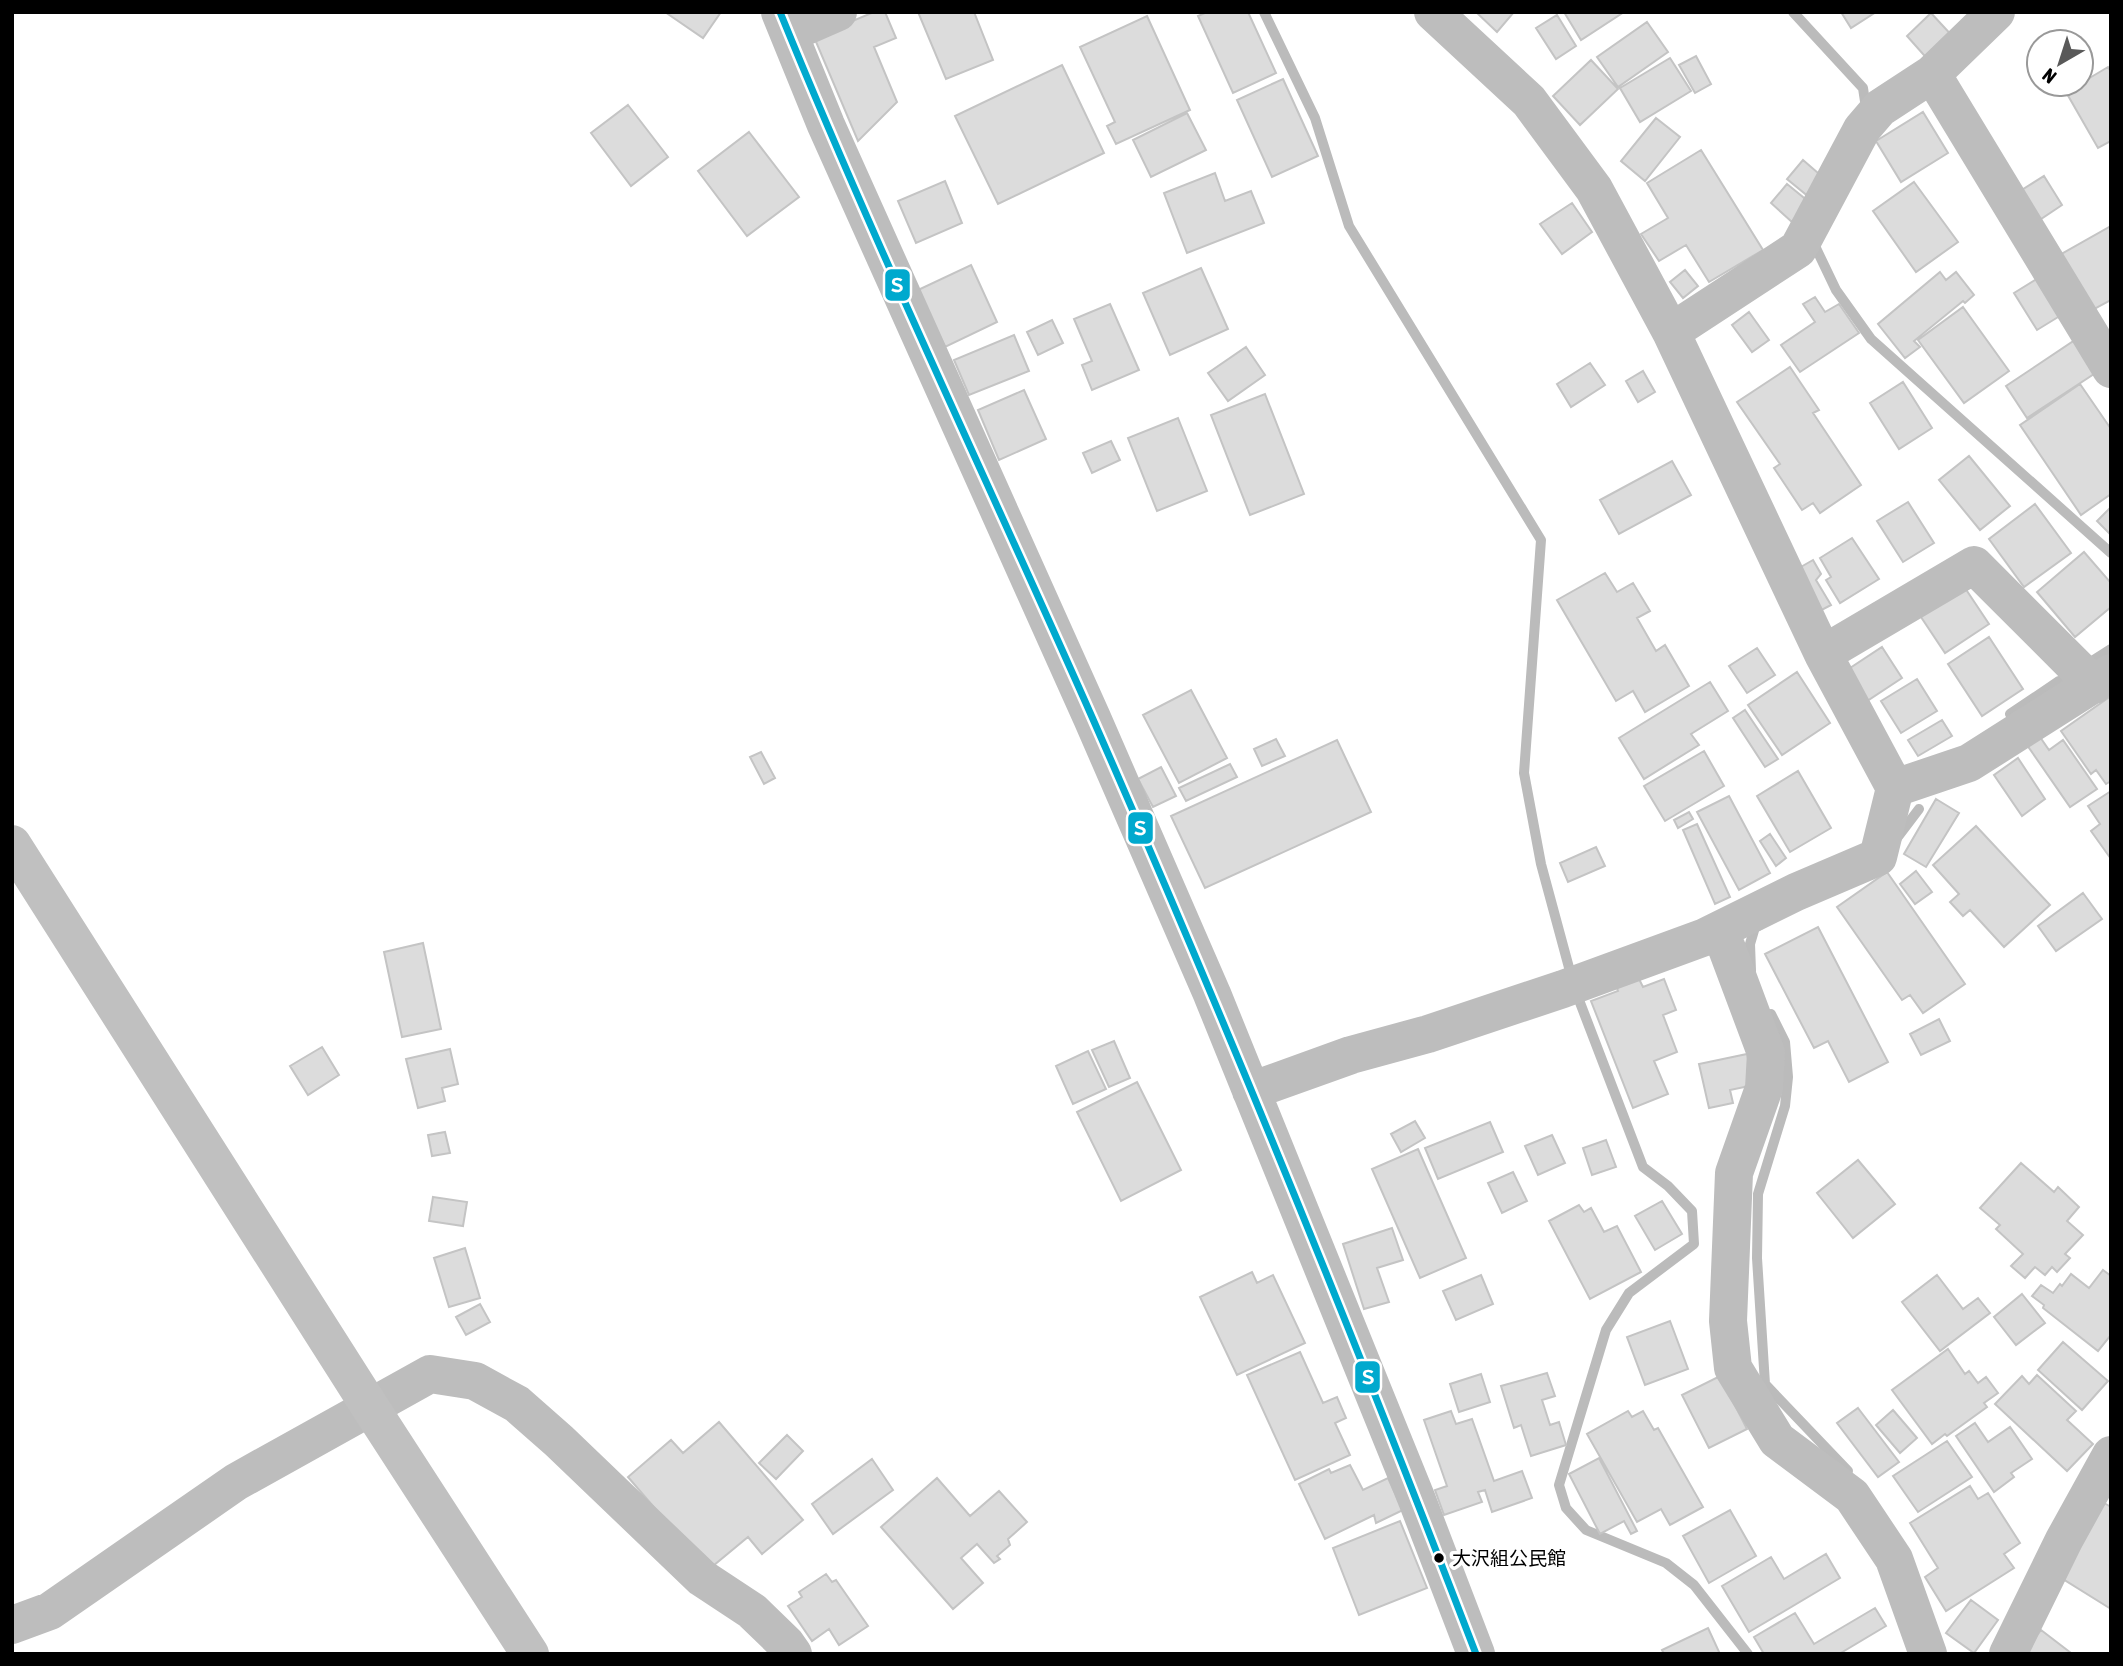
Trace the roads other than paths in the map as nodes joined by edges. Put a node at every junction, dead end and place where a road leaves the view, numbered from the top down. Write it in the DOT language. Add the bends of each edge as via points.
graph roads {
  1 [pos="838,12"];
  2 [pos="1433,12"];
  3 [pos="1996,12"];
  4 [pos="785,23"];
  5 [pos="1932,74"];
  6 [pos="1671,332"];
  7 [pos="2111,369"];
  8 [pos="1823,654"];
  9 [pos="2102,679"];
  10 [pos="1895,788"];
  11 [pos="12,844"];
  12 [pos="1720,930"];
  13 [pos="1251,1091"];
  14 [pos="370,1407"];
  15 [pos="2111,1455"];
  16 [pos="12,1625"];
  17 [pos="530,1654"];
  18 [pos="793,1654"];
  19 [pos="1476,1654"];
  20 [pos="1928,1654"];
  21 [pos="2008,1654"];
  1 -- 4 [label="street"];
  2 -- 6 [label="street" via="1537,112 1594,189"];
  3 -- 5 [label="street"];
  4 -- 13 [label="street"];
  5 -- 6 [label="street" via="1880,108 1862,129 1798,249"];
  5 -- 7 [label="street"];
  6 -- 8 [label="street"];
  8 -- 9 [label="street" via="1974,565"];
  8 -- 10 [label="street"];
  9 -- 10 [label="street" via="1969,763"];
  10 -- 12 [label="street" via="1878,857"];
  11 -- 14 [label="street"];
  12 -- 13 [label="street" via="1563,989"];
  12 -- 20 [label="street" via="1766,1053 1764,1088 1734,1173 1728,1321 1732,1368 1777,1440 1852,1496 1894,1559"];
  13 -- 19 [label="street"];
  14 -- 16 [label="street" via="236,1482 50,1611"];
  14 -- 17 [label="street"];
  14 -- 18 [label="street" via="430,1374 475,1381 517,1404 702,1578 752,1611"];
  15 -- 21 [label="street"];
}
